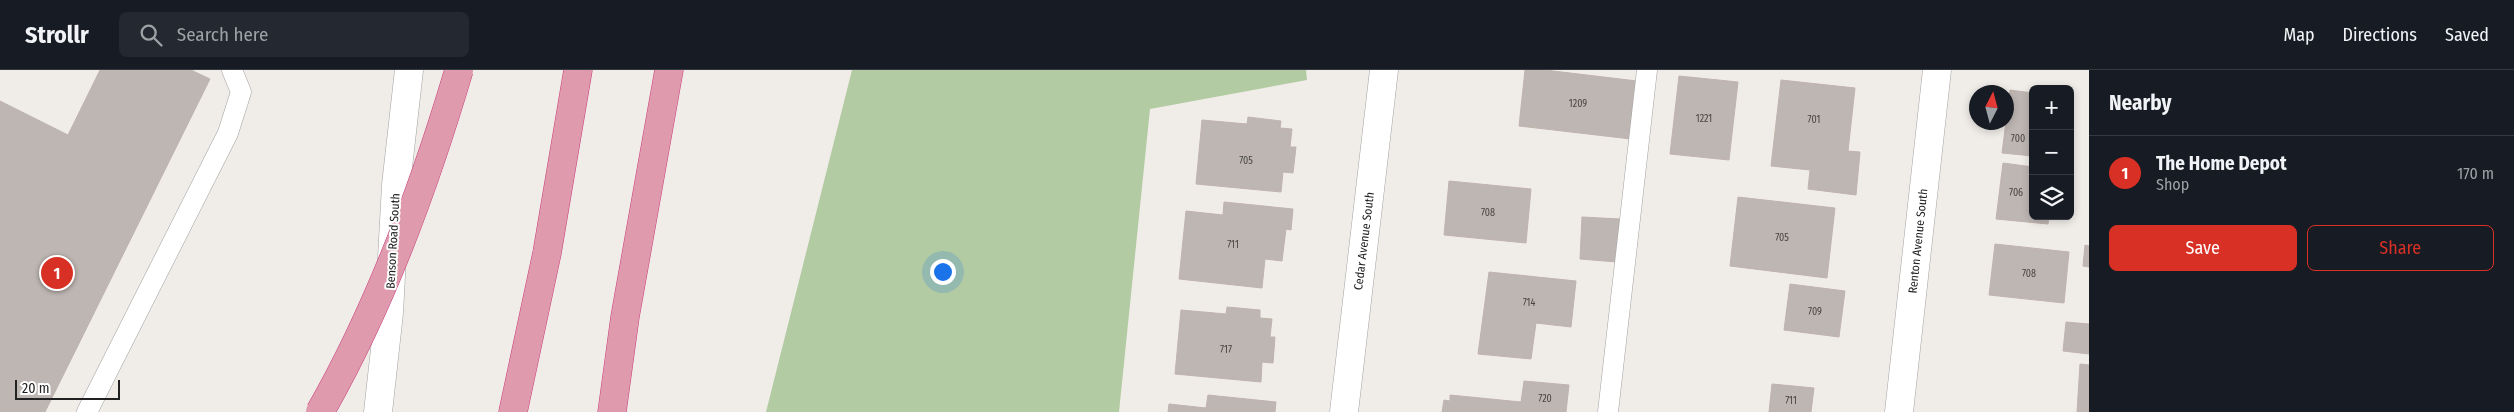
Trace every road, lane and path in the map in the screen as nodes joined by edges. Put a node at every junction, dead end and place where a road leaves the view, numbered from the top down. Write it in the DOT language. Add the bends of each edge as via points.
graph roads {
  1 [pos="232,70"];
  2 [pos="409,70"];
  3 [pos="459,70"];
  4 [pos="578,70"];
  5 [pos="669,70"];
  6 [pos="1384,70"];
  7 [pos="1647,70"];
  8 [pos="1937,70"];
  9 [pos="625,317"];
  10 [pos="86,412"];
  11 [pos="320,412"];
  12 [pos="378,412"];
  13 [pos="513,412"];
  14 [pos="604,412"];
  15 [pos="612,412"];
  16 [pos="1344,412"];
  17 [pos="1608,412"];
  18 [pos="1899,412"];
  1 -- 10 [label="lane" via="240,92 228,133"];
  2 -- 12 [label="street, Benson Road South" via="396,184 390,312"];
  3 -- 11 [label="highway, bridge" via="400,244 349,357"];
  4 -- 13 [label="highway" via="547,253"];
  5 -- 9 [label="highway"];
  6 -- 16 [label="street, Cedar Avenue South"];
  7 -- 17 [label="lane"];
  8 -- 18 [label="street, Renton Avenue South"];
  9 -- 14 [label="highway"];
  9 -- 15 [label="highway"];
}
